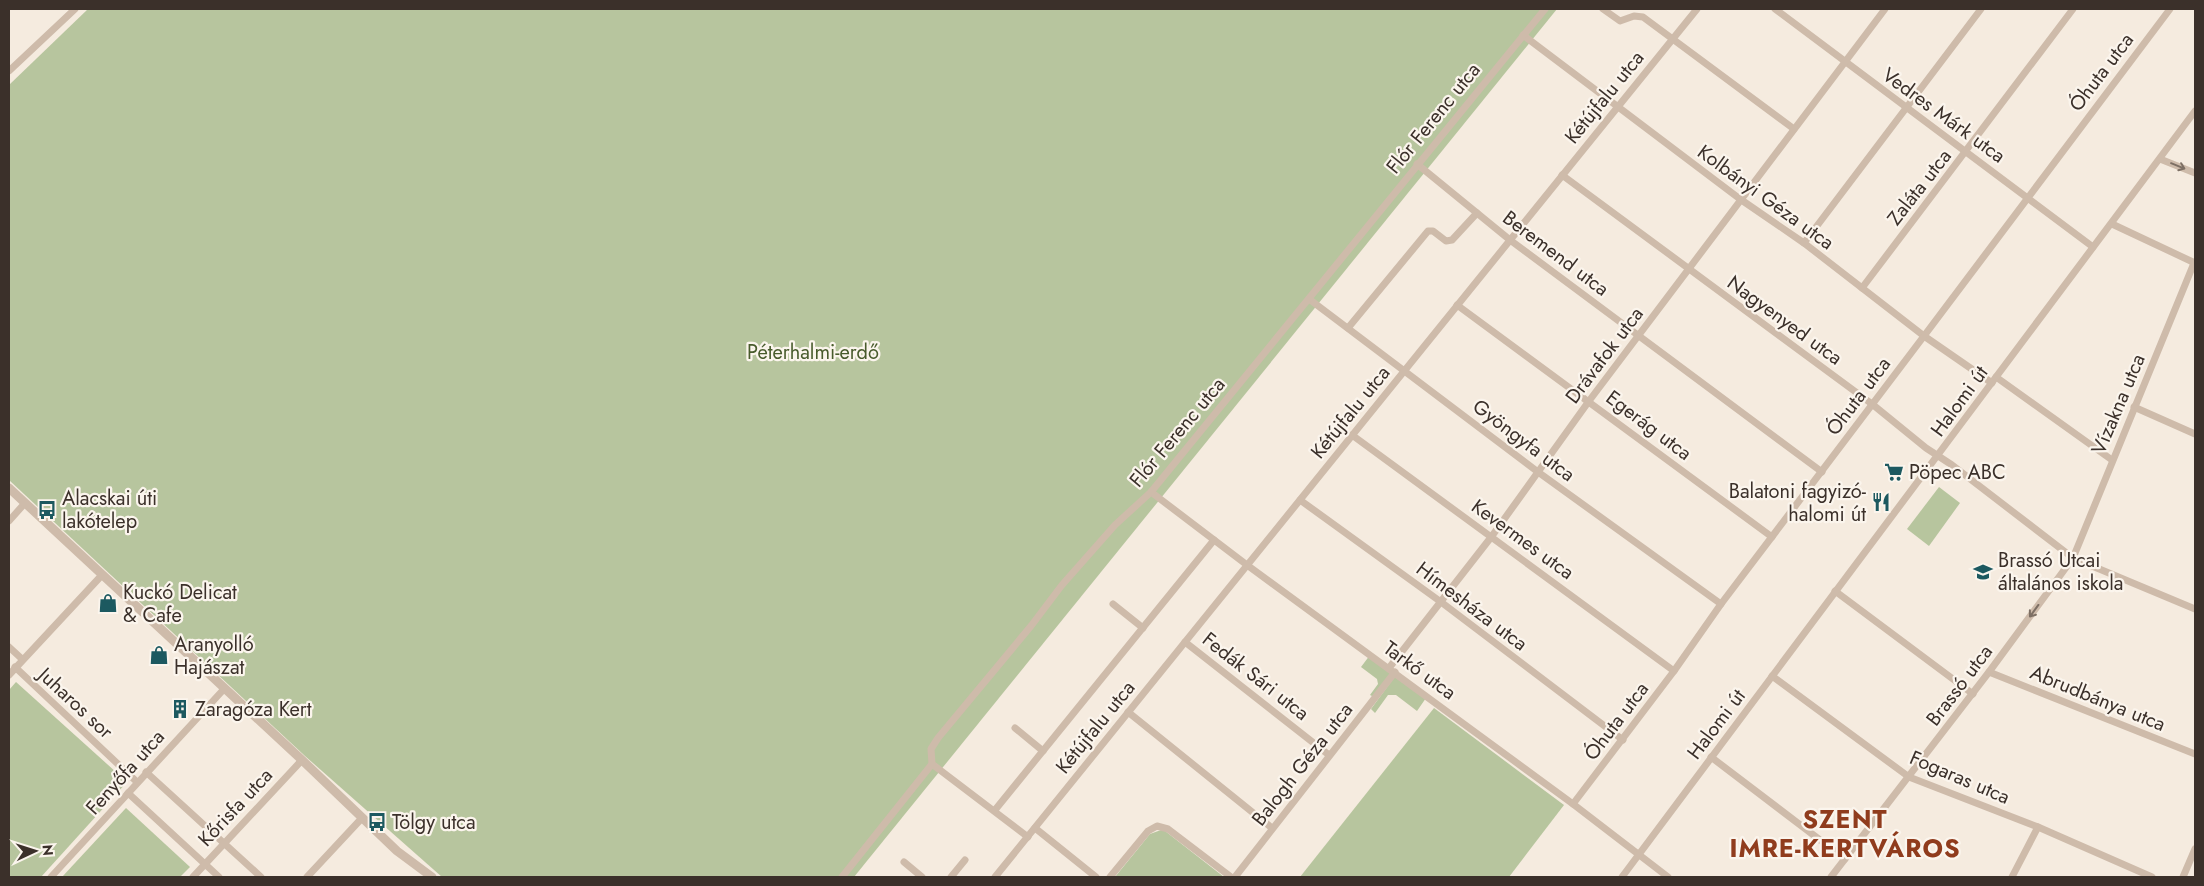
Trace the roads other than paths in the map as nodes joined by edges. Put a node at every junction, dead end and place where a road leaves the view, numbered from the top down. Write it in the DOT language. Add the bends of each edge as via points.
graph roads {
  1 [pos="75,9"];
  2 [pos="1545,9"];
  3 [pos="1604,9"];
  4 [pos="1697,9"];
  5 [pos="1775,9"];
  6 [pos="1886,9"];
  7 [pos="1980,9"];
  8 [pos="2073,9"];
  9 [pos="2170,9"];
  10 [pos="1523,35"];
  11 [pos="1672,39"];
  12 [pos="1846,63"];
  13 [pos="9,71"];
  14 [pos="1617,107"];
  15 [pos="1907,108"];
  16 [pos="2195,111"];
  17 [pos="1794,129"];
  18 [pos="1967,152"];
  19 [pos="2160,159"];
  20 [pos="1417,164"];
  21 [pos="2195,173"];
  22 [pos="1562,175"];
  23 [pos="2027,197"];
  24 [pos="1740,199"];
  25 [pos="1477,213"];
  26 [pos="2112,224"];
  27 [pos="1510,240"];
  28 [pos="1804,243"];
  29 [pos="2094,247"];
  30 [pos="2195,263"];
  31 [pos="1688,270"];
  32 [pos="1862,288"];
  33 [pos="1309,299"];
  34 [pos="1458,305"];
  35 [pos="1348,328"];
  36 [pos="1639,336"];
  37 [pos="1924,336"];
  38 [pos="1405,370"];
  39 [pos="1994,380"];
  40 [pos="1589,401"];
  41 [pos="1872,404"];
  42 [pos="2134,408"];
  43 [pos="2195,434"];
  44 [pos="1352,435"];
  45 [pos="1938,456"];
  46 [pos="2112,460"];
  47 [pos="1538,472"];
  48 [pos="1822,472"];
  49 [pos="9,488"];
  50 [pos="1151,492"];
  51 [pos="1300,500"];
  52 [pos="25,503"];
  53 [pos="9,521"];
  54 [pos="1492,536"];
  55 [pos="1772,537"];
  56 [pos="1214,540"];
  57 [pos="2073,558"];
  58 [pos="1247,566"];
  59 [pos="102,575"];
  60 [pos="1835,591"];
  61 [pos="1441,602"];
  62 [pos="1113,604"];
  63 [pos="1721,604"];
  64 [pos="2195,609"];
  65 [pos="1143,628"];
  66 [pos="1185,642"];
  67 [pos="9,647"];
  68 [pos="22,659"];
  69 [pos="15,667"];
  70 [pos="1392,670"];
  71 [pos="1674,671"];
  72 [pos="1989,672"];
  73 [pos="9,675"];
  74 [pos="1772,676"];
  75 [pos="224,689"];
  76 [pos="1972,694"];
  77 [pos="1128,712"];
  78 [pos="1015,728"];
  79 [pos="1622,740"];
  80 [pos="1043,750"];
  81 [pos="2195,754"];
  82 [pos="1329,755"];
  83 [pos="1711,757"];
  84 [pos="302,760"];
  85 [pos="932,764"];
  86 [pos="146,772"];
  87 [pos="1909,778"];
  88 [pos="137,782"];
  89 [pos="128,793"];
  90 [pos="1573,804"];
  91 [pos="995,810"];
  92 [pos="362,818"];
  93 [pos="2038,827"];
  94 [pos="1035,828"];
  95 [pos="1272,828"];
  96 [pos="1028,836"];
  97 [pos="224,843"];
  98 [pos="2195,849"];
  99 [pos="1638,855"];
  100 [pos="1845,859"];
  101 [pos="965,860"];
  102 [pos="904,862"];
  103 [pos="204,864"];
  104 [pos="414,864"];
  105 [pos="51,877"];
  106 [pos="193,877"];
  107 [pos="219,877"];
  108 [pos="261,877"];
  109 [pos="307,877"];
  110 [pos="425,877"];
  111 [pos="432,877"];
  112 [pos="842,877"];
  113 [pos="922,877"];
  114 [pos="950,877"];
  115 [pos="995,877"];
  116 [pos="1096,877"];
  117 [pos="1110,877"];
  118 [pos="1231,877"];
  119 [pos="1235,877"];
  120 [pos="1622,877"];
  121 [pos="1668,877"];
  122 [pos="1831,877"];
  123 [pos="2012,877"];
  124 [pos="2152,877"];
  125 [pos="2183,877"];
  1 -- 13 [label="street"];
  2 -- 10 [label="street, Flór Ferenc utca"];
  3 -- 11 [label="street" via="1620,21 1641,16"];
  4 -- 11 [label="street, Kétújfalu utca"];
  5 -- 12 [label="street, Vedres Márk utca"];
  6 -- 12 [label="street, Drávafok utca"];
  7 -- 15 [label="street"];
  8 -- 18 [label="street, Zaláta utca"];
  9 -- 23 [label="street, Óhuta utca"];
  10 -- 14 [label="street, Kolbányi Géza utca"];
  10 -- 20 [label="street, Flór Ferenc utca"];
  11 -- 14 [label="street, Kétújfalu utca"];
  11 -- 17 [label="street"];
  12 -- 15 [label="street, Vedres Márk utca"];
  12 -- 17 [label="street, Drávafok utca"];
  14 -- 22 [label="street, Kétújfalu utca"];
  14 -- 24 [label="street, Kolbányi Géza utca"];
  15 -- 18 [label="street, Vedres Márk utca"];
  15 -- 28 [label="street"];
  16 -- 19 [label="street, Halomi út"];
  17 -- 24 [label="street, Drávafok utca"];
  18 -- 23 [label="street, Vedres Márk utca"];
  18 -- 32 [label="street, Zaláta utca"];
  19 -- 21 [label="street, one-way"];
  19 -- 26 [label="street, Halomi út"];
  20 -- 25 [label="street, Beremend utca"];
  20 -- 33 [label="street, Flór Ferenc utca"];
  22 -- 27 [label="street, Kétújfalu utca"];
  22 -- 31 [label="street, Nagyenyed utca"];
  23 -- 29 [label="street, Vedres Márk utca"];
  23 -- 37 [label="street, Óhuta utca"];
  24 -- 28 [label="street, Kolbányi Géza utca"];
  24 -- 31 [label="street, Drávafok utca"];
  25 -- 27 [label="street, Beremend utca"];
  25 -- 35 [label="street" via="1452,240 1428,231"];
  26 -- 29 [label="street, Halomi út"];
  26 -- 30 [label="street"];
  27 -- 34 [label="street, Kétújfalu utca"];
  27 -- 36 [label="street, Beremend utca"];
  28 -- 32 [label="street, Kolbányi Géza utca"];
  29 -- 39 [label="street, Halomi út"];
  30 -- 42 [label="street, Vízakna utca"];
  31 -- 36 [label="street, Drávafok utca"];
  31 -- 41 [label="street, Nagyenyed utca"];
  32 -- 37 [label="street, Kolbányi Géza utca"];
  33 -- 35 [label="street, Gyöngyfa utca"];
  33 -- 50 [label="street, Flór Ferenc utca"];
  34 -- 38 [label="street, Kétújfalu utca"];
  34 -- 40 [label="street, Egerág utca"];
  35 -- 38 [label="street, Gyöngyfa utca"];
  36 -- 40 [label="street, Drávafok utca"];
  36 -- 48 [label="street, Beremend utca"];
  37 -- 39 [label="street, Kolbányi Géza utca"];
  37 -- 41 [label="street, Óhuta utca"];
  38 -- 44 [label="street, Kétújfalu utca"];
  38 -- 47 [label="street, Gyöngyfa utca"];
  39 -- 45 [label="street, Halomi út"];
  39 -- 46 [label="street, Kolbányi Géza utca"];
  40 -- 47 [label="street, Drávafok utca"];
  40 -- 55 [label="street, Egerág utca"];
  41 -- 45 [label="street, Nagyenyed utca"];
  41 -- 48 [label="street, Óhuta utca"];
  42 -- 43 [label="street"];
  42 -- 46 [label="street, Vízakna utca"];
  44 -- 51 [label="street, Kétújfalu utca"];
  44 -- 54 [label="street, Kevermes utca"];
  45 -- 57 [label="street, Nagyenyed utca"];
  45 -- 60 [label="street, Halomi út"];
  46 -- 57 [label="street, Vízakna utca"];
  47 -- 54 [label="street, Drávafok utca"];
  47 -- 63 [label="street, Gyöngyfa utca"];
  48 -- 55 [label="street, Óhuta utca"];
  49 -- 52 [label="street"];
  50 -- 56 [label="street, Tarkő utca"];
  50 -- 85 [label="street, Flór Ferenc utca" via="1115,525 1062,585 938,738 931,749"];
  51 -- 58 [label="street, Kétújfalu utca"];
  51 -- 61 [label="street, Hímesháza utca"];
  52 -- 53 [label="street"];
  52 -- 59 [label="street"];
  54 -- 61 [label="street, Drávafok utca"];
  54 -- 71 [label="street, Kevermes utca"];
  55 -- 63 [label="street, Óhuta utca"];
  56 -- 58 [label="street, Tarkő utca"];
  56 -- 65 [label="street, Kétújfalu utca"];
  57 -- 64 [label="street, Nagyenyed utca"];
  57 -- 72 [label="street, Brassó utca, one-way"];
  58 -- 66 [label="street, Kétújfalu utca"];
  58 -- 70 [label="street, Tarkő utca"];
  59 -- 68 [label="street"];
  59 -- 75 [label="street"];
  60 -- 74 [label="street, Halomi út"];
  60 -- 76 [label="street"];
  61 -- 70 [label="street, Drávafok utca"];
  61 -- 79 [label="street, Hímesháza utca"];
  62 -- 65 [label="street"];
  63 -- 71 [label="street, Óhuta utca"];
  65 -- 80 [label="street, Kétújfalu utca"];
  66 -- 77 [label="street, Kétújfalu utca"];
  66 -- 82 [label="street, Fedák Sári utca"];
  67 -- 68 [label="street, Juharos sor"];
  68 -- 69 [label="street"];
  69 -- 73 [label="street"];
  69 -- 88 [label="street, Juharos sor"];
  70 -- 82 [label="street, Balogh Géza utca"];
  70 -- 90 [label="street, Tarkő utca"];
  71 -- 79 [label="street, Óhuta utca"];
  72 -- 76 [label="street, Brassó utca"];
  72 -- 81 [label="street, Abrudbánya utca"];
  74 -- 83 [label="street, Halomi út"];
  74 -- 87 [label="street, Fogaras utca"];
  75 -- 84 [label="street"];
  75 -- 86 [label="street, Fenyőfa utca"];
  76 -- 87 [label="street, Brassó utca"];
  77 -- 94 [label="street, Kétújfalu utca"];
  77 -- 95 [label="street"];
  78 -- 80 [label="street, Kétújfalu utca"];
  79 -- 90 [label="street, Óhuta utca"];
  80 -- 91 [label="street, Kétújfalu utca"];
  82 -- 95 [label="street, Balogh Géza utca"];
  83 -- 99 [label="street, Halomi út"];
  83 -- 100 [label="street"];
  84 -- 92 [label="street"];
  84 -- 97 [label="street, Kőrisfa utca"];
  85 -- 91 [label="street"];
  85 -- 112 [label="street, Flór Ferenc utca"];
  86 -- 88 [label="street, Fenyőfa utca"];
  86 -- 97 [label="street"];
  87 -- 93 [label="street, Fogaras utca"];
  87 -- 100 [label="street, Brassó utca"];
  88 -- 89 [label="street, Fenyőfa utca"];
  89 -- 103 [label="street"];
  89 -- 105 [label="street, Fenyőfa utca"];
  90 -- 99 [label="street, Tarkő utca"];
  91 -- 96 [label="street"];
  92 -- 104 [label="street"];
  92 -- 109 [label="street"];
  93 -- 123 [label="street"];
  93 -- 124 [label="street, Fogaras utca"];
  94 -- 96 [label="street, Kétújfalu utca"];
  94 -- 116 [label="street"];
  95 -- 119 [label="street, Balogh Géza utca"];
  96 -- 115 [label="street, Kétújfalu utca"];
  97 -- 103 [label="street, Kőrisfa utca"];
  97 -- 108 [label="street"];
  98 -- 125 [label="street"];
  99 -- 120 [label="street, Halomi út"];
  99 -- 121 [label="street, Tarkő utca"];
  100 -- 122 [label="street, Brassó utca"];
  101 -- 114 [label="street"];
  102 -- 113 [label="street"];
  103 -- 106 [label="street, Kőrisfa utca"];
  103 -- 107 [label="street"];
  104 -- 110 [label="street"];
  104 -- 111 [label="street"];
  117 -- 118 [label="street" via="1148,831 1157,826 1168,829"];
}
